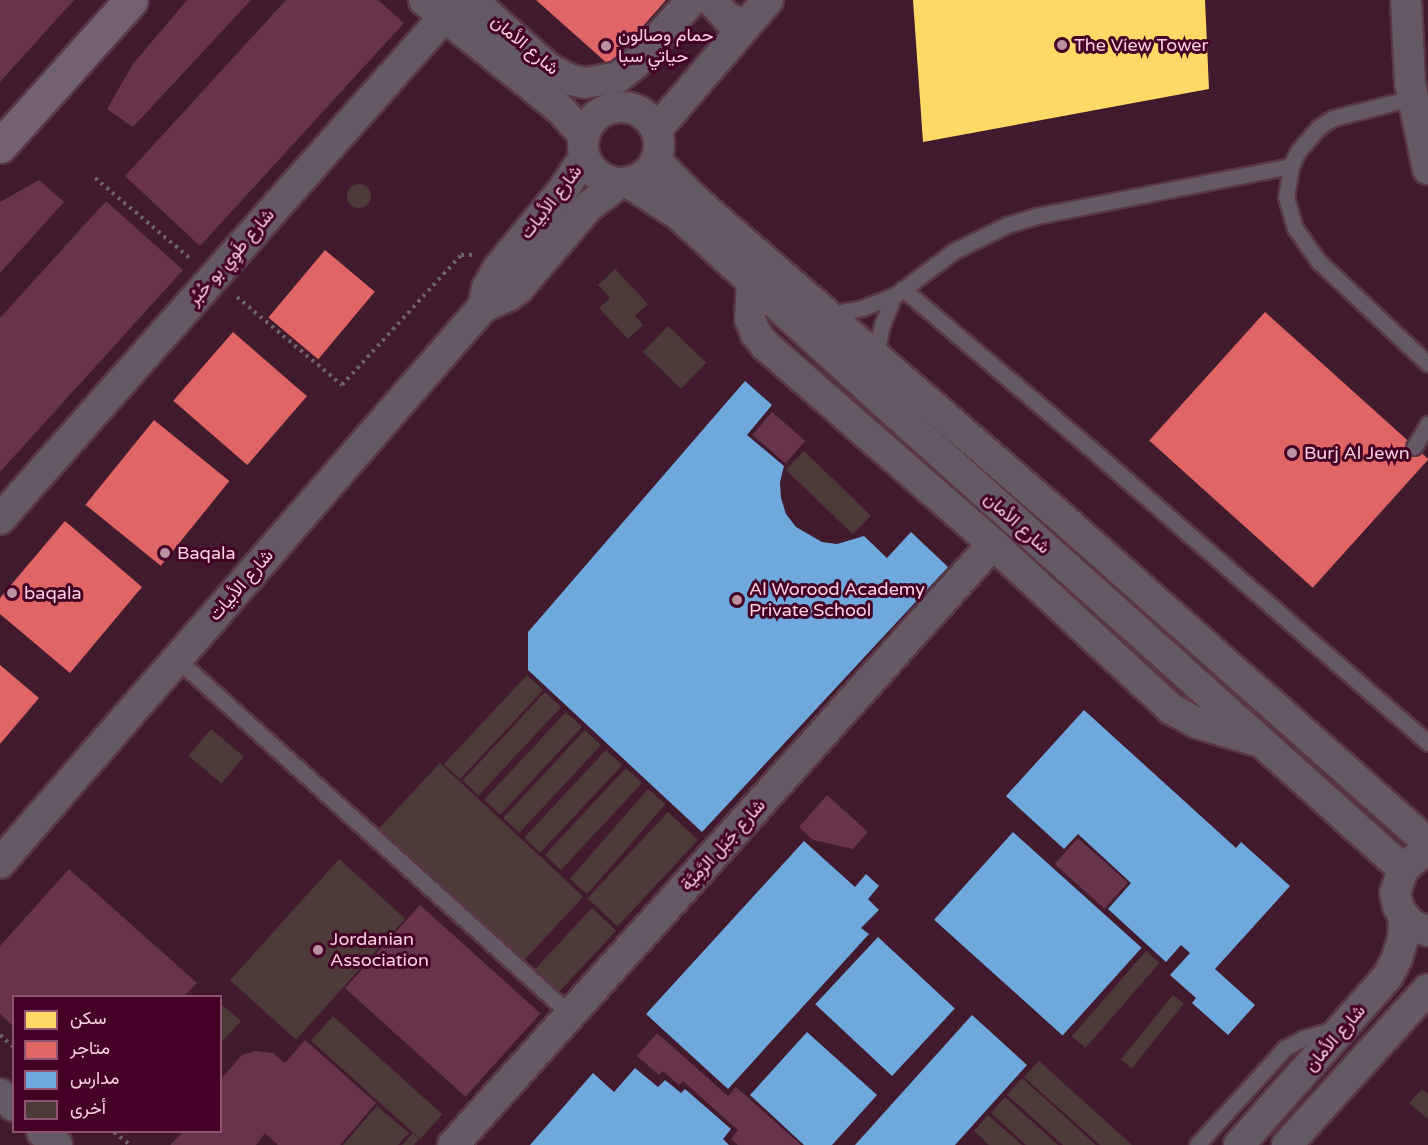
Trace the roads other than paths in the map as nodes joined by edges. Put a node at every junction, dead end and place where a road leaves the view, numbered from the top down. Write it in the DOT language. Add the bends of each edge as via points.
graph roads {
  1 [pos="131,0"];
  2 [pos="472,0"];
  3 [pos="692,0"];
  4 [pos="711,0"];
  5 [pos="768,0"];
  6 [pos="1406,0"];
  7 [pos="443,5"];
  8 [pos="746,24"];
  9 [pos="1413,98"];
  10 [pos="657,129"];
  11 [pos="0,146"];
  12 [pos="584,147"];
  13 [pos="656,161"];
  14 [pos="1291,166"];
  15 [pos="1428,169"];
  16 [pos="623,183"];
  17 [pos="752,281"];
  18 [pos="898,293"];
  19 [pos="483,307"];
  20 [pos="829,314"];
  21 [pos="883,362"];
  22 [pos="1428,363"];
  23 [pos="870,390"];
  24 [pos="1428,424"];
  25 [pos="1414,447"];
  26 [pos="1,515"];
  27 [pos="993,544"];
  28 [pos="177,659"];
  29 [pos="1428,743"];
  30 [pos="1263,744"];
  31 [pos="1428,843"];
  32 [pos="1428,853"];
  33 [pos="0,863"];
  34 [pos="1403,868"];
  35 [pos="1416,924"];
  36 [pos="1428,989"];
  37 [pos="571,1015"];
  38 [pos="1345,1027"];
  39 [pos="0,1094"];
  40 [pos="12,1104"];
  41 [pos="44,1133"];
  42 [pos="57,1145"];
  43 [pos="453,1145"];
  44 [pos="1197,1145"];
  45 [pos="1239,1145"];
  46 [pos="1287,1145"];
  1 -- 11 [label="main road"];
  2 -- 3 [label="street, شارع الأمان" via="548,68 585,83 618,77 635,64"];
  4 -- 8 [label="street" via="727,18"];
  5 -- 8 [label="street"];
  6 -- 9 [label="street"];
  7 -- 12 [label="street, شارع الأمان" via="560,109"];
  7 -- 26 [label="street, شارع طَوِي بو حُبُر" via="213,278"];
  8 -- 10 [label="street"];
  9 -- 14 [label="lane" via="1333,118 1307,138"];
  9 -- 15 [label="street"];
  10 -- 12 [label="street" via="643,113 613,107 594,117"];
  10 -- 13 [label="street"];
  12 -- 16 [label="street" via="597,176"];
  12 -- 19 [label="street, شارع الأبيات" via="564,190 499,267 487,288"];
  13 -- 16 [label="street" via="640,178"];
  13 -- 20 [label="street, شارع الأمان" via="696,201"];
  14 -- 18 [label="lane" via="1017,222 954,250"];
  14 -- 22 [label="lane" via="1286,197 1289,213 1308,249"];
  16 -- 17 [label="street, شارع الأمان" via="679,215"];
  16 -- 19 [label="street, شارع الأبيات" via="589,206 519,288"];
  17 -- 23 [label="street, شارع الأمان"];
  17 -- 27 [label="street" via="750,320 760,340"];
  18 -- 20 [label="lane" via="862,309"];
  18 -- 21 [label="lane" via="882,325"];
  18 -- 29 [label="lane" via="1098,455"];
  19 -- 28 [label="street, شارع الأبيات"];
  20 -- 21 [label="street, شارع الأمان"];
  21 -- 23 [label="street"];
  21 -- 31 [label="street, شارع الأمان"];
  23 -- 30 [label="street, شارع الأمان"];
  24 -- 25 [label="lane"];
  27 -- 30 [label="street" via="1171,708 1197,723"];
  27 -- 37 [label="street, شارع جَبَل الرَّمِيَّة"];
  28 -- 33 [label="street, شارع الأبيات"];
  28 -- 37 [label="lane"];
  30 -- 34 [label="street, شارع الأمان"];
  32 -- 34 [label="street"];
  34 -- 35 [label="street" via="1395,893 1398,906"];
  35 -- 38 [label="street, شارع الأمان" via="1403,938 1388,976"];
  36 -- 46 [label="street, شارع الأمان"];
  37 -- 43 [label="street, شارع جَبَل الرَّمِيَّة"];
  38 -- 44 [label="lane" via="1304,1038 1285,1048"];
  38 -- 45 [label="street, شارع الأمان"];
  39 -- 40 [label="street"];
  41 -- 42 [label="street"];
}
